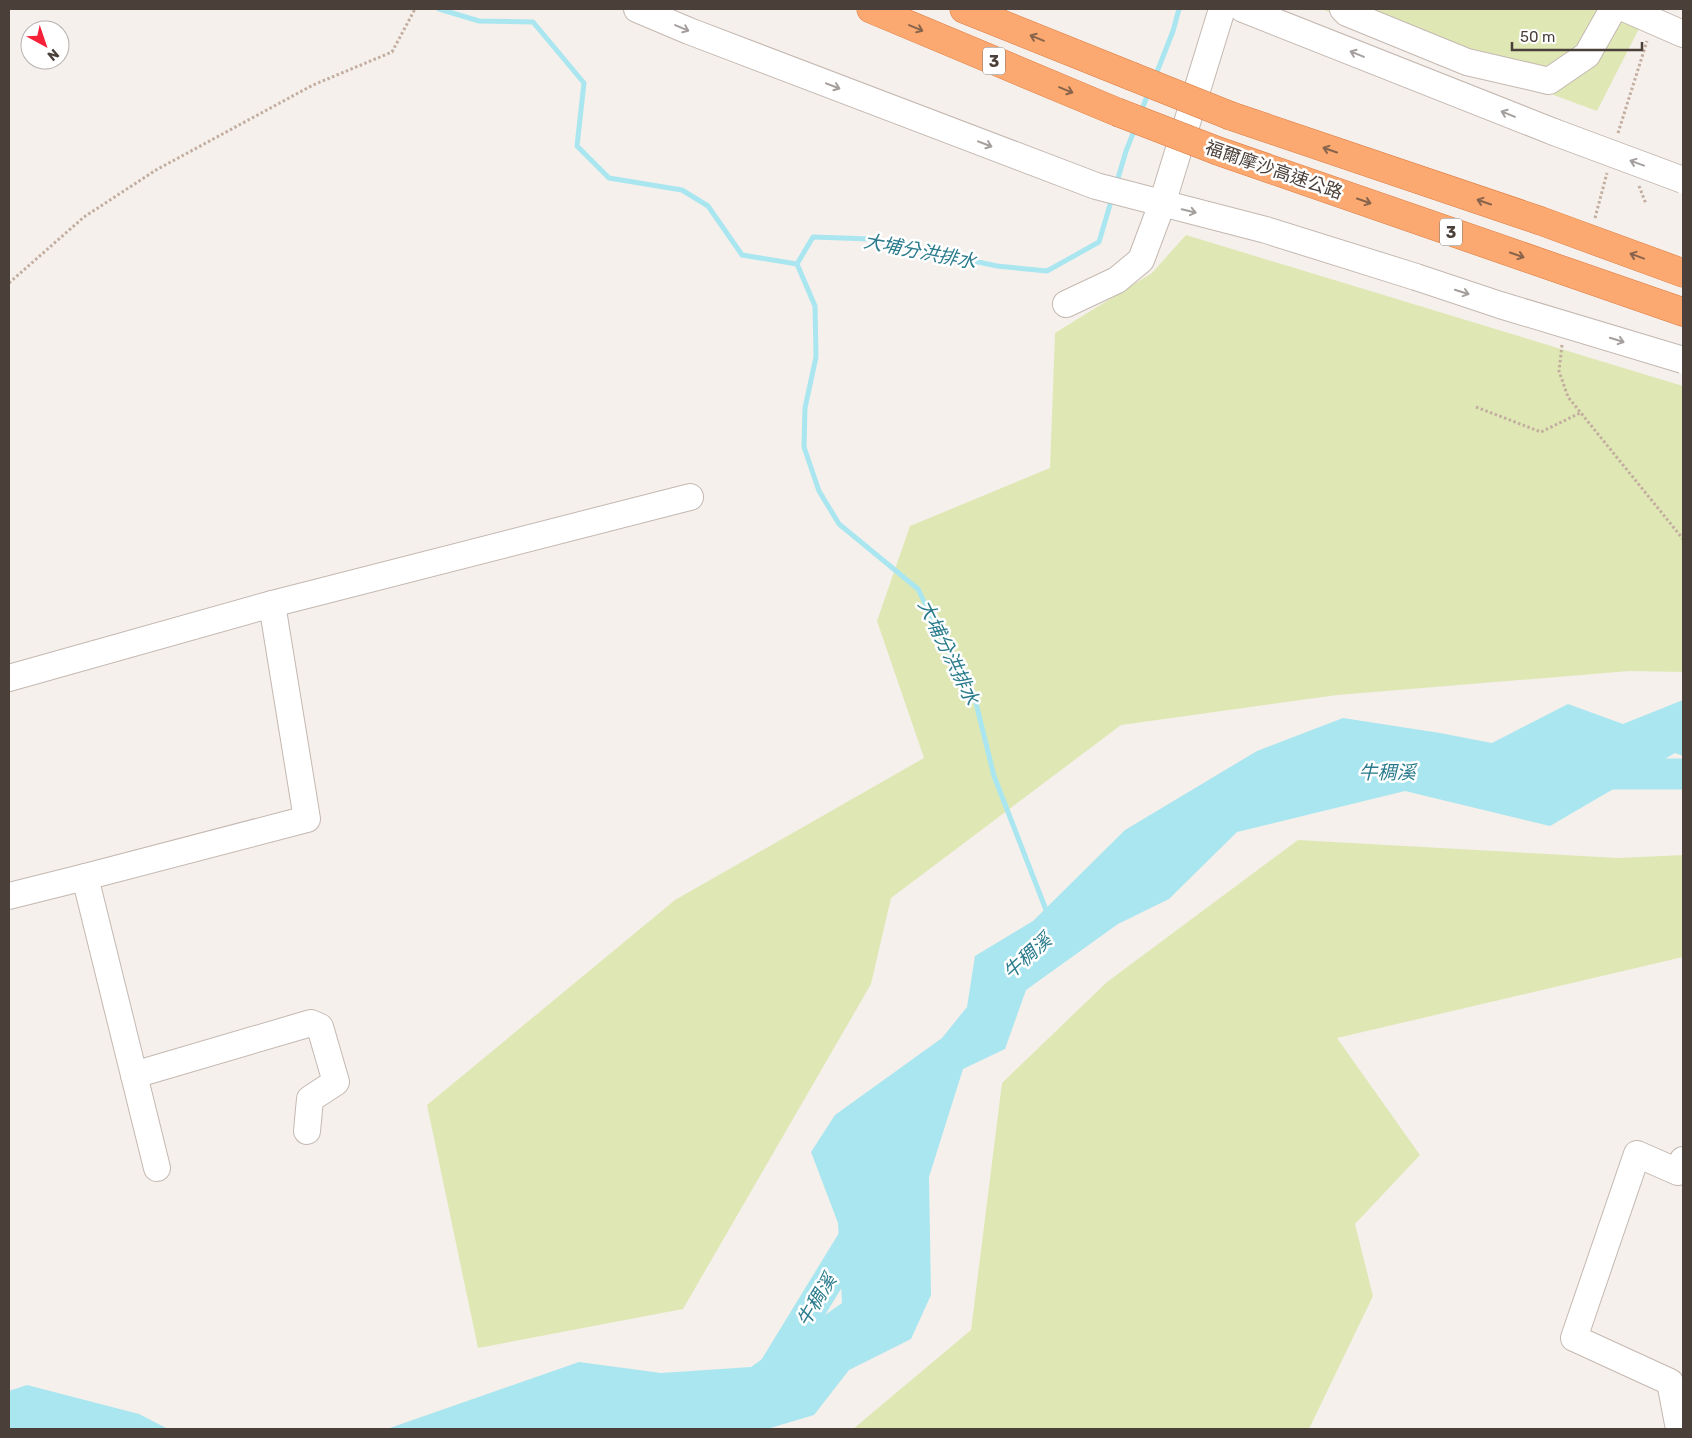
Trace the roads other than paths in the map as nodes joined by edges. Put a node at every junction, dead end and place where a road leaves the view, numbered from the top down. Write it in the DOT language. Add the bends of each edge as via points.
graph roads {
  1 [pos="637,9"];
  2 [pos="871,9"];
  3 [pos="964,9"];
  4 [pos="1222,9"];
  5 [pos="1243,9"];
  6 [pos="1343,9"];
  7 [pos="1613,9"];
  8 [pos="1626,9"];
  9 [pos="1683,34"];
  10 [pos="1683,180"];
  11 [pos="1162,204"];
  12 [pos="1683,273"];
  13 [pos="1066,304"];
  14 [pos="1683,312"];
  15 [pos="1683,360"];
  16 [pos="690,497"];
  17 [pos="272,604"];
  18 [pos="9,678"];
  19 [pos="85,877"];
  20 [pos="9,896"];
  21 [pos="134,1075"];
  22 [pos="307,1131"];
  23 [pos="1683,1160"];
  24 [pos="157,1168"];
  25 [pos="1679,1429"];
  1 -- 11 [label="street, one-way" via="1096,186"];
  2 -- 14 [label="highway, 福爾摩沙高速公路 / 3, one-way, bridge" via="1218,151"];
  12 -- 3 [label="highway, 福爾摩沙高速公路 / 3, one-way, bridge" via="1541,221 1231,116"];
  4 -- 11 [label="street"];
  10 -- 5 [label="street, one-way, bridge"];
  6 -- 7 [label="street" via="1467,62 1549,81 1587,55"];
  8 -- 9 [label="street"];
  11 -- 13 [label="street" via="1141,260 1117,280"];
  11 -- 15 [label="street, one-way, bridge" via="1266,230"];
  16 -- 17 [label="street"];
  17 -- 18 [label="street"];
  17 -- 19 [label="street" via="307,819"];
  19 -- 20 [label="street"];
  19 -- 21 [label="street"];
  21 -- 22 [label="street" via="311,1023 320,1027 336,1082 310,1099"];
  21 -- 24 [label="street"];
  23 -- 25 [label="street" via="1678,1172 1636,1154 1574,1338 1670,1382"];
}
